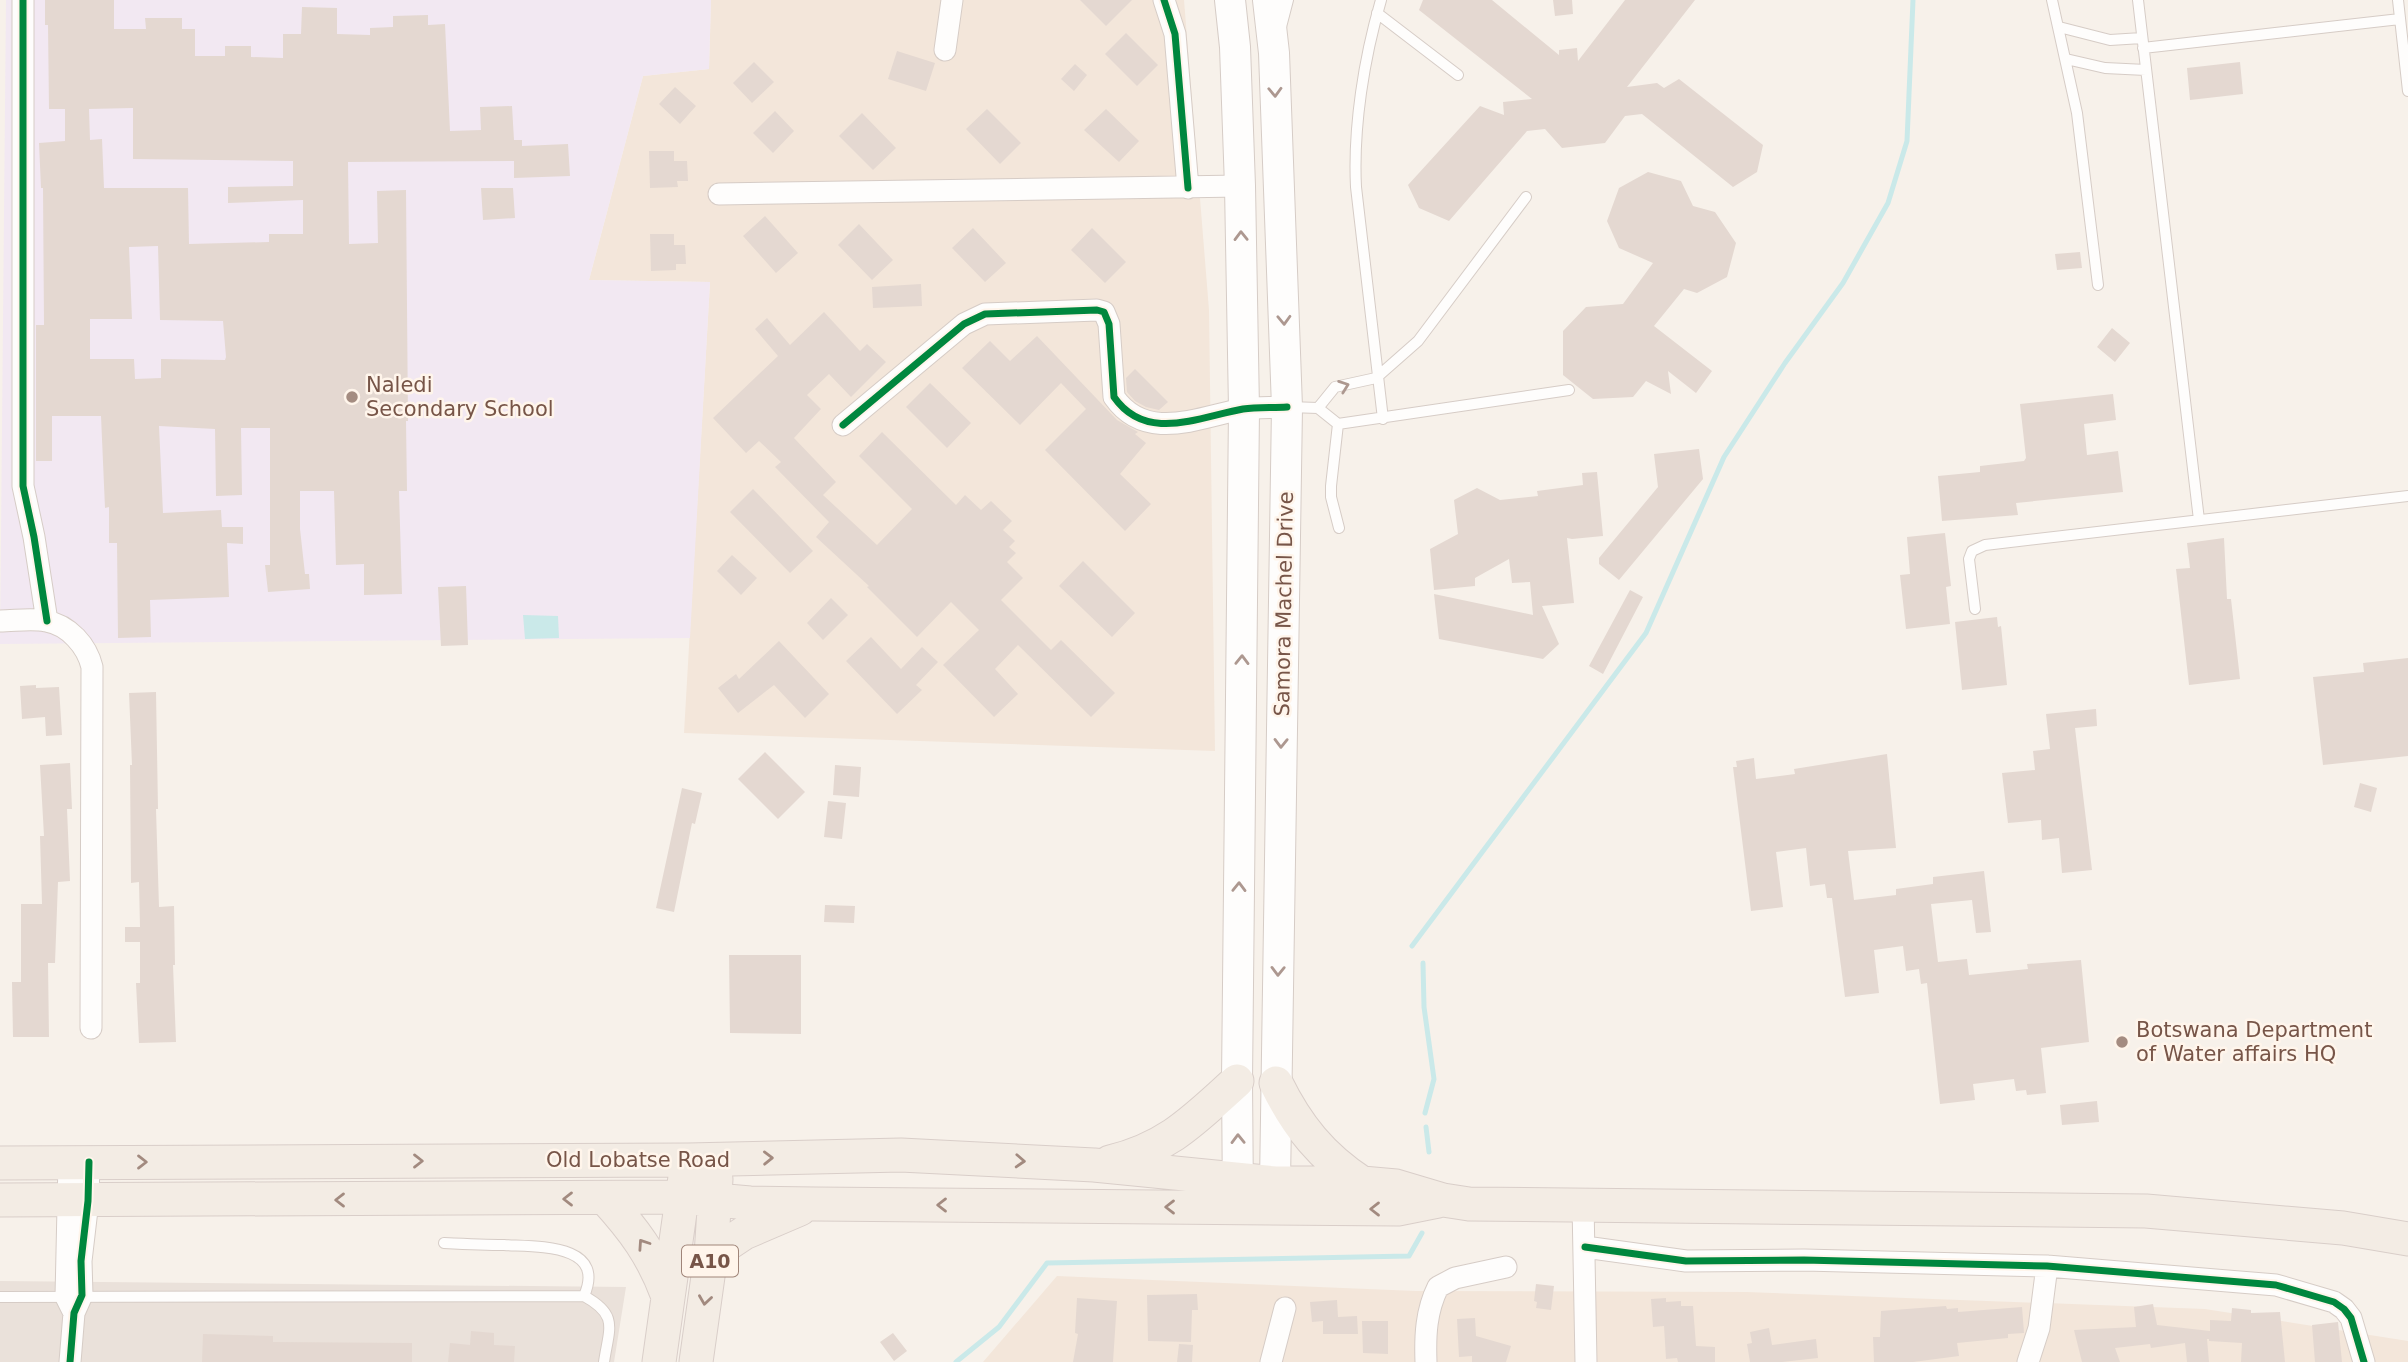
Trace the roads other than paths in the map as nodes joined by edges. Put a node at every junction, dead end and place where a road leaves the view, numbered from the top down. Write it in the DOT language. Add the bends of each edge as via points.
graph roads {
  1 [pos="23,0"];
  2 [pos="952,0"];
  3 [pos="1164,0"];
  4 [pos="1230,0"];
  5 [pos="1268,0"];
  6 [pos="1288,0"];
  7 [pos="1381,0"];
  8 [pos="2052,0"];
  9 [pos="2138,0"];
  10 [pos="2398,0"];
  11 [pos="1377,13"];
  12 [pos="2400,19"];
  13 [pos="2059,27"];
  14 [pos="2143,43"];
  15 [pos="945,50"];
  16 [pos="1274,53"];
  17 [pos="2066,60"];
  18 [pos="2146,70"];
  19 [pos="1458,75"];
  20 [pos="2408,91"];
  21 [pos="1240,186"];
  22 [pos="1188,188"];
  23 [pos="719,194"];
  24 [pos="1527,197"];
  25 [pos="2098,285"];
  26 [pos="1376,378"];
  27 [pos="1569,390"];
  28 [pos="1287,407"];
  29 [pos="1318,408"];
  30 [pos="1244,409"];
  31 [pos="1383,419"];
  32 [pos="1338,424"];
  33 [pos="843,425"];
  34 [pos="2408,496"];
  35 [pos="2199,520"];
  36 [pos="1339,528"];
  37 [pos="1975,608"];
  38 [pos="0,621"];
  39 [pos="47,621"];
  40 [pos="91,1028"];
  41 [pos="1237,1082"];
  42 [pos="1276,1083"];
  43 [pos="703,1160"];
  44 [pos="79,1162"];
  45 [pos="0,1163"];
  46 [pos="1094,1165"];
  47 [pos="1362,1183"];
  48 [pos="1238,1194"];
  49 [pos="1274,1196"];
  50 [pos="605,1198"];
  51 [pos="697,1198"];
  52 [pos="0,1200"];
  53 [pos="78,1200"];
  54 [pos="1443,1200"];
  55 [pos="816,1204"];
  56 [pos="1583,1204"];
  57 [pos="2408,1239"];
  58 [pos="444,1244"];
  59 [pos="1585,1247"];
  60 [pos="711,1255"];
  61 [pos="2047,1266"];
  62 [pos="1506,1267"];
  63 [pos="584,1296"];
  64 [pos="0,1297"];
  65 [pos="668,1297"];
  66 [pos="74,1302"];
  67 [pos="1285,1308"];
  68 [pos="70,1362"];
  69 [pos="604,1362"];
  70 [pos="659,1362"];
  71 [pos="696,1362"];
  72 [pos="1271,1362"];
  73 [pos="1426,1362"];
  74 [pos="1586,1362"];
  75 [pos="2028,1362"];
  76 [pos="2364,1362"];
  1 -- 39 [label="street" via="23,486"];
  2 -- 15 [label="street"];
  3 -- 22 [label="street" via="1175,34"];
  4 -- 21 [label="main road, Samora Machel Drive"];
  5 -- 16 [label="main road, Samora Machel Drive"];
  6 -- 16 [label="lane"];
  7 -- 11 [label="lane"];
  8 -- 13 [label="lane"];
  9 -- 14 [label="lane"];
  10 -- 12 [label="lane"];
  11 -- 19 [label="lane"];
  11 -- 26 [label="lane" via="1354,151"];
  12 -- 14 [label="lane"];
  12 -- 20 [label="lane"];
  13 -- 14 [label="lane"];
  13 -- 17 [label="lane"];
  14 -- 18 [label="lane"];
  16 -- 28 [label="main road, Samora Machel Drive, one-way"];
  17 -- 18 [label="lane"];
  17 -- 25 [label="lane"];
  18 -- 35 [label="lane"];
  21 -- 22 [label="street"];
  30 -- 21 [label="main road, Samora Machel Drive, one-way"];
  22 -- 23 [label="street"];
  24 -- 26 [label="lane" via="1418,341"];
  29 -- 26 [label="lane, one-way" via="1335,387"];
  26 -- 31 [label="lane"];
  27 -- 31 [label="lane"];
  28 -- 29 [label="lane"];
  28 -- 30 [label="street"];
  28 -- 42 [label="main road, Samora Machel Drive, one-way"];
  29 -- 32 [label="lane"];
  30 -- 33 [label="street" via="1199,421 1143,422 1114,397 1109,324 1104,312 1009,313 985,314 964,324"];
  41 -- 30 [label="main road, Samora Machel Drive, one-way"];
  31 -- 32 [label="lane"];
  32 -- 36 [label="lane" via="1331,497"];
  34 -- 35 [label="lane"];
  35 -- 37 [label="lane" via="1985,545 1972,551 1969,559"];
  38 -- 39 [label="street"];
  39 -- 40 [label="street" via="76,638 89,654 92,667"];
  41 -- 46 [label="main road" via="1182,1131 1159,1145"];
  48 -- 41 [label="main road, Samora Machel Drive, one-way"];
  42 -- 47 [label="main road" via="1302,1130"];
  42 -- 49 [label="main road, Samora Machel Drive"];
  44 -- 43 [label="main road, Old Lobatse Road, one-way"];
  43 -- 46 [label="main road, Old Lobatse Road, one-way" via="901,1155"];
  43 -- 51 [label="main road, A10"];
  44 -- 45 [label="main road, Old Lobatse Road"];
  44 -- 53 [label="street"];
  46 -- 48 [label="main road, Old Lobatse Road"];
  47 -- 49 [label="main road"];
  47 -- 54 [label="main road" via="1395,1186"];
  48 -- 49 [label="main road, Old Lobatse Road"];
  48 -- 55 [label="main road, Old Lobatse Road, one-way"];
  54 -- 49 [label="main road, one-way" via="1398,1209"];
  50 -- 51 [label="main road, Old Lobatse Road"];
  50 -- 53 [label="main road, Old Lobatse Road, one-way"];
  65 -- 50 [label="main road, A10, one-way" via="648,1250"];
  51 -- 55 [label="main road, Old Lobatse Road"];
  51 -- 60 [label="main road, A10"];
  51 -- 65 [label="main road, A10"];
  52 -- 53 [label="main road, Old Lobatse Road"];
  53 -- 66 [label="street" via="81,1261"];
  54 -- 56 [label="main road"];
  55 -- 60 [label="main road" via="744,1233"];
  56 -- 57 [label="main road" via="2146,1210 2343,1228"];
  56 -- 59 [label="street"];
  58 -- 63 [label="lane" via="554,1247 578,1257 586,1267 590,1283"];
  59 -- 61 [label="street" via="1686,1261"];
  59 -- 74 [label="street"];
  60 -- 71 [label="main road, A10, one-way"];
  61 -- 75 [label="street" via="2039,1328"];
  61 -- 76 [label="street" via="2276,1284 2302,1291 2344,1309"];
  62 -- 73 [label="street" via="1455,1278 1438,1287 1427,1319"];
  63 -- 66 [label="lane"];
  63 -- 69 [label="lane" via="607,1314"];
  64 -- 66 [label="lane"];
  65 -- 70 [label="main road, A10"];
  66 -- 68 [label="street"];
  67 -- 72 [label="street"];
}
